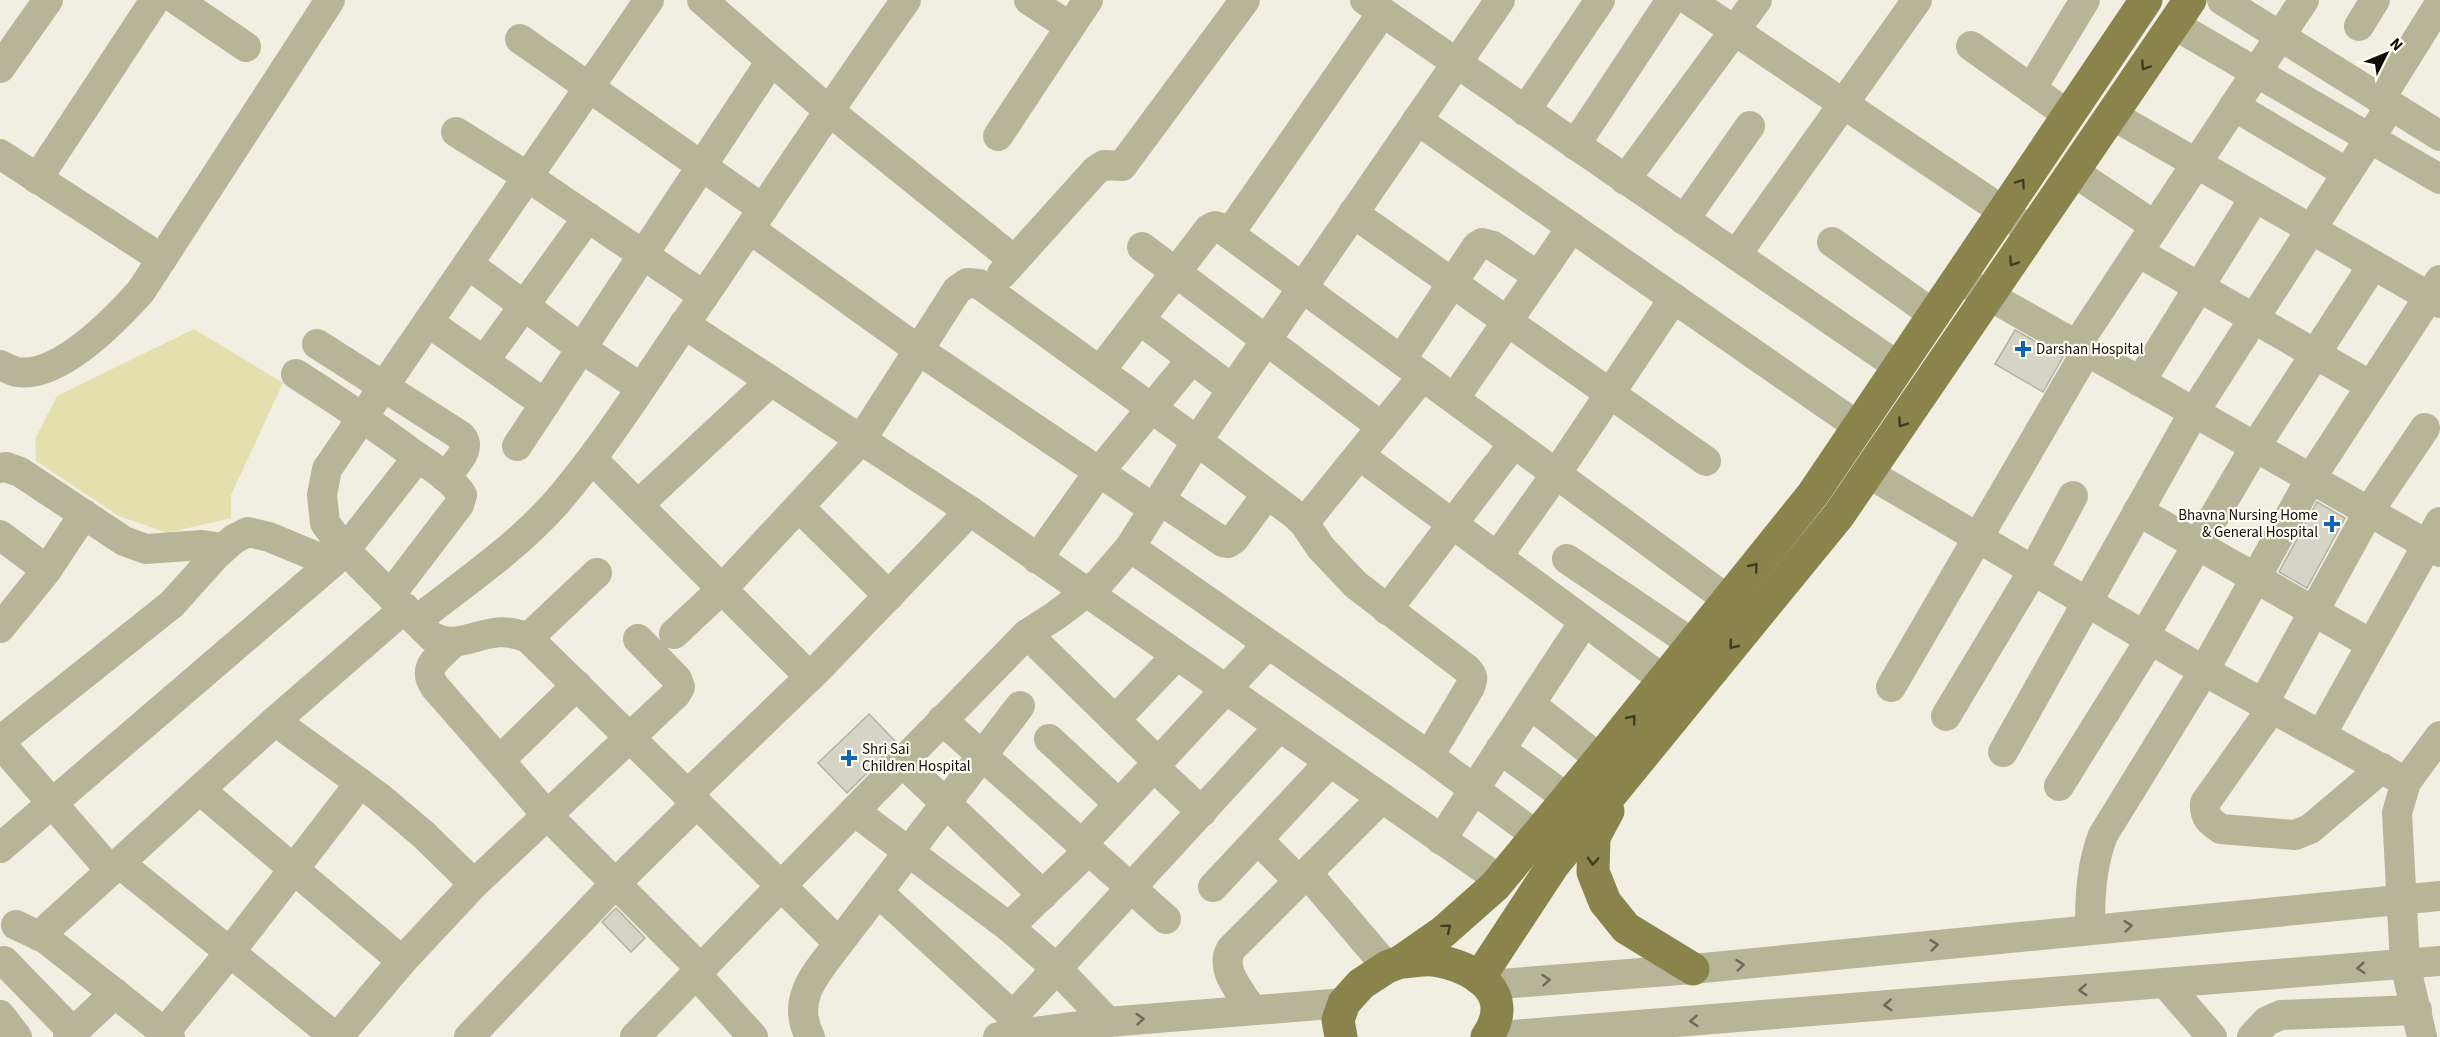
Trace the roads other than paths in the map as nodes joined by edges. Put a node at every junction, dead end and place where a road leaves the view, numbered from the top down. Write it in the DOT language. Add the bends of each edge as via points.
graph roads {
  1 [pos="48,0"];
  2 [pos="155,0"];
  3 [pos="177,0"];
  4 [pos="330,0"];
  5 [pos="649,0"];
  6 [pos="702,0"];
  7 [pos="906,0"];
  8 [pos="1029,0"];
  9 [pos="1088,0"];
  10 [pos="1245,0"];
  11 [pos="1500,0"];
  12 [pos="1600,0"];
  13 [pos="1671,0"];
  14 [pos="1689,0"];
  15 [pos="1757,0"];
  16 [pos="1917,0"];
  17 [pos="2085,0"];
  18 [pos="2146,0"];
  19 [pos="2222,0"];
  20 [pos="2304,0"];
  21 [pos="2375,0"];
  22 [pos="2433,7"];
  23 [pos="1387,8"];
  24 [pos="2182,12"];
  25 [pos="2359,26"];
  26 [pos="1070,27"];
  27 [pos="1736,32"];
  28 [pos="2281,37"];
  29 [pos="520,39"];
  30 [pos="1971,46"];
  31 [pos="246,47"];
  32 [pos="771,61"];
  33 [pos="1456,64"];
  34 [pos="0,68"];
  35 [pos="2257,73"];
  36 [pos="589,86"];
  37 [pos="2031,89"];
  38 [pos="2385,102"];
  39 [pos="1844,104"];
  40 [pos="2234,106"];
  41 [pos="828,110"];
  42 [pos="1525,111"];
  43 [pos="2068,115"];
  44 [pos="2112,115"];
  45 [pos="1418,120"];
  46 [pos="1750,126"];
  47 [pos="456,132"];
  48 [pos="998,136"];
  49 [pos="2440,136"];
  50 [pos="2369,138"];
  51 [pos="1575,145"];
  52 [pos="3,162"];
  53 [pos="2197,163"];
  54 [pos="701,165"];
  55 [pos="2074,172"];
  56 [pos="2348,173"];
  57 [pos="528,177"];
  58 [pos="37,179"];
  59 [pos="2440,179"];
  60 [pos="1625,180"];
  61 [pos="2255,197"];
  62 [pos="2003,211"];
  63 [pos="1353,213"];
  64 [pos="588,217"];
  65 [pos="757,219"];
  66 [pos="1684,220"];
  67 [pos="2156,226"];
  68 [pos="1572,227"];
  69 [pos="2311,229"];
  70 [pos="2032,233"];
  71 [pos="1229,234"];
  72 [pos="1832,242"];
  73 [pos="1142,247"];
  74 [pos="2138,252"];
  75 [pos="643,254"];
  76 [pos="1736,255"];
  77 [pos="162,259"];
  78 [pos="1014,260"];
  79 [pos="468,264"];
  80 [pos="2373,265"];
  81 [pos="1177,272"];
  82 [pos="1538,276"];
  83 [pos="1958,278"];
  84 [pos="1452,283"];
  85 [pos="2199,287"];
  86 [pos="1302,288"];
  87 [pos="986,290"];
  88 [pos="2436,293"];
  89 [pos="704,296"];
  90 [pos="1989,297"];
  91 [pos="1674,298"];
  92 [pos="524,305"];
  93 [pos="1934,315"];
  94 [pos="2254,319"];
  95 [pos="1140,320"];
  96 [pos="1507,321"];
  97 [pos="428,322"];
  98 [pos="684,324"];
  99 [pos="1266,340"];
  100 [pos="317,344"];
  101 [pos="581,348"];
  102 [pos="2081,349"];
  103 [pos="920,351"];
  104 [pos="2314,353"];
  105 [pos="1192,359"];
  106 [pos="484,361"];
  107 [pos="0,365"];
  108 [pos="1899,367"];
  109 [pos="1412,368"];
  110 [pos="1100,371"];
  111 [pos="296,374"];
  112 [pos="771,381"];
  113 [pos="2140,382"];
  114 [pos="2371,386"];
  115 [pos="383,387"];
  116 [pos="641,388"];
  117 [pos="1232,389"];
  118 [pos="1610,393"];
  119 [pos="1454,399"];
  120 [pos="545,404"];
  121 [pos="1152,408"];
  122 [pos="2194,412"];
  123 [pos="363,417"];
  124 [pos="1382,427"];
  125 [pos="1859,427"];
  126 [pos="2425,428"];
  127 [pos="861,440"];
  128 [pos="1197,441"];
  129 [pos="1514,443"];
  130 [pos="517,446"];
  131 [pos="2255,447"];
  132 [pos="1359,455"];
  133 [pos="418,457"];
  134 [pos="592,459"];
  135 [pos="1706,461"];
  136 [pos="0,468"];
  137 [pos="1099,472"];
  138 [pos="1868,473"];
  139 [pos="1556,474"];
  140 [pos="445,477"];
  141 [pos="2311,478"];
  142 [pos="1267,494"];
  143 [pos="2073,496"];
  144 [pos="638,505"];
  145 [pos="1157,505"];
  146 [pos="799,507"];
  147 [pos="970,511"];
  148 [pos="2138,511"];
  149 [pos="2369,511"];
  150 [pos="84,514"];
  151 [pos="1304,523"];
  152 [pos="1453,525"];
  153 [pos="1978,538"];
  154 [pos="2436,539"];
  155 [pos="2197,545"];
  156 [pos="1130,546"];
  157 [pos="4,547"];
  158 [pos="224,548"];
  159 [pos="339,557"];
  160 [pos="1497,557"];
  161 [pos="1567,558"];
  162 [pos="1037,559"];
  163 [pos="47,570"];
  164 [pos="2033,571"];
  165 [pos="597,573"];
  166 [pos="2256,578"];
  167 [pos="722,589"];
  168 [pos="1085,592"];
  169 [pos="889,596"];
  170 [pos="1728,600"];
  171 [pos="2086,603"];
  172 [pos="404,607"];
  173 [pos="1387,610"];
  174 [pos="2313,611"];
  175 [pos="1584,622"];
  176 [pos="0,628"];
  177 [pos="674,634"];
  178 [pos="1027,634"];
  179 [pos="528,638"];
  180 [pos="2147,638"];
  181 [pos="638,639"];
  182 [pos="452,644"];
  183 [pos="1268,644"];
  184 [pos="1693,644"];
  185 [pos="2371,644"];
  186 [pos="1176,656"];
  187 [pos="2204,671"];
  188 [pos="810,677"];
  189 [pos="1664,680"];
  190 [pos="577,685"];
  191 [pos="1891,687"];
  192 [pos="1226,689"];
  193 [pos="1530,704"];
  194 [pos="1020,706"];
  195 [pos="2268,706"];
  196 [pos="1946,716"];
  197 [pos="942,720"];
  198 [pos="1115,720"];
  199 [pos="275,721"];
  200 [pos="1279,727"];
  201 [pos="2321,735"];
  202 [pos="2440,736"];
  203 [pos="629,738"];
  204 [pos="1050,739"];
  205 [pos="0,742"];
  206 [pos="1500,749"];
  207 [pos="2003,752"];
  208 [pos="983,756"];
  209 [pos="1429,756"];
  210 [pos="1600,759"];
  211 [pos="500,760"];
  212 [pos="902,762"];
  213 [pos="1330,762"];
  214 [pos="1156,765"];
  215 [pos="1630,770"];
  216 [pos="2394,775"];
  217 [pos="360,783"];
  218 [pos="2059,786"];
  219 [pos="200,790"];
  220 [pos="1474,790"];
  221 [pos="1382,798"];
  222 [pos="1568,799"];
  223 [pos="692,800"];
  224 [pos="51,804"];
  225 [pos="1119,804"];
  226 [pos="946,805"];
  227 [pos="854,811"];
  228 [pos="1202,812"];
  229 [pos="547,815"];
  230 [pos="1537,836"];
  231 [pos="1258,840"];
  232 [pos="1441,840"];
  233 [pos="1086,847"];
  234 [pos="0,848"];
  235 [pos="909,853"];
  236 [pos="115,867"];
  237 [pos="295,869"];
  238 [pos="1303,877"];
  239 [pos="1500,880"];
  240 [pos="474,884"];
  241 [pos="615,884"];
  242 [pos="781,886"];
  243 [pos="1213,887"];
  244 [pos="1132,888"];
  245 [pos="878,892"];
  246 [pos="1043,895"];
  247 [pos="2440,896"];
  248 [pos="2400,899"];
  249 [pos="1166,919"];
  250 [pos="18,923"];
  251 [pos="1009,927"];
  252 [pos="2090,930"];
  253 [pos="839,943"];
  254 [pos="230,952"];
  255 [pos="402,961"];
  256 [pos="2440,961"];
  257 [pos="2,964"];
  258 [pos="2405,964"];
  259 [pos="1394,965"];
  260 [pos="1057,969"];
  261 [pos="1693,969"];
  262 [pos="699,971"];
  263 [pos="1483,981"];
  264 [pos="2166,984"];
  265 [pos="114,993"];
  266 [pos="1344,1003"];
  267 [pos="1252,1010"];
  268 [pos="0,1015"];
  269 [pos="1108,1022"];
  270 [pos="2419,1023"];
  271 [pos="1011,1029"];
  272 [pos="654,1031"];
  273 [pos="71,1034"];
  274 [pos="166,1036"];
  275 [pos="17,1037"];
  276 [pos="337,1037"];
  277 [pos="470,1037"];
  278 [pos="753,1037"];
  279 [pos="810,1037"];
  280 [pos="1341,1037"];
  281 [pos="1487,1037"];
  282 [pos="2212,1037"];
  283 [pos="2252,1037"];
  1 -- 34 [label="street"];
  2 -- 58 [label="street"];
  3 -- 31 [label="street"];
  4 -- 77 [label="street"];
  5 -- 36 [label="street"];
  6 -- 32 [label="street"];
  7 -- 41 [label="street"];
  8 -- 26 [label="street"];
  9 -- 26 [label="street"];
  10 -- 78 [label="street" via="1122,166 1104,165 1096,170"];
  11 -- 33 [label="street"];
  12 -- 42 [label="street"];
  13 -- 51 [label="street"];
  14 -- 27 [label="street"];
  15 -- 27 [label="street"];
  16 -- 39 [label="street"];
  17 -- 37 [label="street"];
  18 -- 43 [label="main road"];
  19 -- 28 [label="street"];
  20 -- 28 [label="street"];
  21 -- 25 [label="street"];
  22 -- 38 [label="street"];
  23 -- 33 [label="street"];
  23 -- 71 [label="street"];
  24 -- 35 [label="street"];
  24 -- 44 [label="main road, one-way"];
  26 -- 48 [label="street"];
  27 -- 39 [label="street"];
  27 -- 60 [label="street"];
  28 -- 35 [label="street"];
  28 -- 38 [label="street"];
  29 -- 36 [label="street"];
  30 -- 37 [label="street"];
  32 -- 41 [label="street"];
  32 -- 54 [label="street"];
  33 -- 42 [label="street"];
  33 -- 45 [label="street"];
  35 -- 40 [label="street"];
  35 -- 50 [label="street"];
  36 -- 54 [label="street"];
  36 -- 57 [label="street"];
  37 -- 43 [label="street"];
  38 -- 49 [label="street"];
  38 -- 50 [label="street"];
  39 -- 62 [label="street"];
  39 -- 76 [label="street"];
  40 -- 53 [label="street"];
  40 -- 56 [label="street"];
  41 -- 65 [label="street"];
  41 -- 78 [label="street"];
  42 -- 51 [label="street"];
  62 -- 43 [label="main road, one-way"];
  44 -- 53 [label="street"];
  44 -- 55 [label="main road"];
  45 -- 63 [label="street"];
  45 -- 68 [label="street"];
  46 -- 66 [label="street"];
  47 -- 57 [label="street"];
  50 -- 56 [label="street"];
  50 -- 59 [label="street"];
  51 -- 60 [label="street"];
  52 -- 58 [label="street"];
  53 -- 61 [label="street"];
  53 -- 67 [label="street"];
  54 -- 65 [label="street"];
  54 -- 75 [label="street"];
  55 -- 67 [label="street"];
  55 -- 70 [label="main road"];
  56 -- 69 [label="street"];
  57 -- 64 [label="street"];
  57 -- 79 [label="street"];
  58 -- 77 [label="street"];
  60 -- 66 [label="street"];
  61 -- 69 [label="street"];
  61 -- 85 [label="street"];
  62 -- 70 [label="street"];
  62 -- 83 [label="main road"];
  63 -- 84 [label="street"];
  63 -- 86 [label="street"];
  64 -- 75 [label="street"];
  64 -- 92 [label="street"];
  65 -- 89 [label="street"];
  65 -- 103 [label="street"];
  66 -- 76 [label="street"];
  67 -- 74 [label="street"];
  68 -- 82 [label="street"];
  68 -- 91 [label="street"];
  69 -- 80 [label="street"];
  69 -- 94 [label="street"];
  70 -- 90 [label="main road, one-way"];
  71 -- 81 [label="street" via="1215,226 1209,229"];
  71 -- 86 [label="street"];
  72 -- 93 [label="street"];
  73 -- 81 [label="street"];
  74 -- 85 [label="street"];
  74 -- 102 [label="street"];
  75 -- 89 [label="street"];
  75 -- 101 [label="street"];
  76 -- 108 [label="street"];
  77 -- 107 [label="street" via="118,318 61,362 35,371 17,372"];
  78 -- 87 [label="street"];
  79 -- 92 [label="street"];
  79 -- 97 [label="street"];
  80 -- 88 [label="street"];
  80 -- 104 [label="street"];
  81 -- 95 [label="street"];
  81 -- 99 [label="street"];
  82 -- 84 [label="street" via="1482,243"];
  82 -- 96 [label="street"];
  83 -- 90 [label="street"];
  83 -- 93 [label="main road"];
  84 -- 96 [label="street"];
  84 -- 109 [label="street"];
  85 -- 94 [label="street"];
  85 -- 113 [label="street"];
  86 -- 99 [label="street"];
  86 -- 109 [label="street"];
  87 -- 103 [label="street" via="979,284 968,283 957,290"];
  87 -- 110 [label="street"];
  88 -- 114 [label="street"];
  89 -- 98 [label="street"];
  90 -- 102 [label="street"];
  90 -- 138 [label="main road, one-way"];
  91 -- 118 [label="street"];
  91 -- 125 [label="street"];
  92 -- 101 [label="street"];
  92 -- 106 [label="street"];
  93 -- 108 [label="main road"];
  94 -- 104 [label="street"];
  94 -- 122 [label="street"];
  95 -- 105 [label="street"];
  95 -- 110 [label="street"];
  96 -- 118 [label="street"];
  96 -- 119 [label="street"];
  97 -- 106 [label="street"];
  97 -- 115 [label="street"];
  98 -- 112 [label="street"];
  98 -- 116 [label="street"];
  99 -- 117 [label="street"];
  99 -- 124 [label="street"];
  100 -- 115 [label="street"];
  101 -- 116 [label="street"];
  101 -- 120 [label="street"];
  102 -- 113 [label="street"];
  102 -- 153 [label="street"];
  103 -- 127 [label="street"];
  103 -- 137 [label="street"];
  104 -- 114 [label="street"];
  104 -- 131 [label="street"];
  105 -- 117 [label="street"];
  105 -- 121 [label="street"];
  106 -- 120 [label="street"];
  108 -- 125 [label="main road"];
  109 -- 119 [label="street"];
  109 -- 124 [label="street"];
  110 -- 121 [label="street"];
  111 -- 123 [label="street"];
  112 -- 127 [label="street"];
  112 -- 144 [label="street"];
  113 -- 122 [label="street"];
  114 -- 141 [label="street"];
  115 -- 123 [label="street"];
  115 -- 140 [label="street" via="466,441 463,454"];
  116 -- 134 [label="street"];
  117 -- 128 [label="street"];
  118 -- 135 [label="street"];
  118 -- 139 [label="street"];
  119 -- 129 [label="street"];
  120 -- 130 [label="street"];
  121 -- 128 [label="street"];
  121 -- 137 [label="street"];
  122 -- 131 [label="street"];
  122 -- 148 [label="street"];
  123 -- 133 [label="street"];
  123 -- 159 [label="street" via="327,469 322,495 325,523"];
  124 -- 132 [label="street"];
  170 -- 125 [label="main road, one-way" via="1813,494"];
  126 -- 149 [label="street"];
  127 -- 146 [label="street"];
  127 -- 147 [label="street"];
  128 -- 142 [label="street"];
  128 -- 145 [label="street"];
  129 -- 139 [label="street"];
  129 -- 152 [label="street"];
  131 -- 141 [label="street"];
  131 -- 155 [label="street"];
  132 -- 151 [label="street"];
  132 -- 152 [label="street"];
  133 -- 140 [label="street"];
  133 -- 159 [label="street"];
  134 -- 144 [label="street"];
  134 -- 172 [label="street" via="519,540"];
  136 -- 150 [label="street" via="20,472"];
  137 -- 145 [label="street"];
  137 -- 162 [label="street"];
  138 -- 153 [label="street"];
  138 -- 215 [label="main road, one-way" via="1839,514"];
  139 -- 160 [label="street"];
  139 -- 170 [label="street"];
  140 -- 172 [label="street" via="462,495 459,505"];
  141 -- 149 [label="street"];
  141 -- 166 [label="street"];
  142 -- 145 [label="street" via="1228,543"];
  142 -- 151 [label="street"];
  143 -- 164 [label="street"];
  144 -- 167 [label="street"];
  145 -- 156 [label="street"];
  146 -- 167 [label="street"];
  146 -- 169 [label="street"];
  147 -- 162 [label="street"];
  147 -- 169 [label="street"];
  148 -- 155 [label="street"];
  148 -- 171 [label="street"];
  149 -- 154 [label="street"];
  149 -- 174 [label="street"];
  150 -- 158 [label="street" via="124,541 146,549 202,545"];
  150 -- 163 [label="street"];
  151 -- 173 [label="street" via="1337,567"];
  152 -- 160 [label="street"];
  152 -- 173 [label="street"];
  153 -- 164 [label="street"];
  153 -- 191 [label="street"];
  154 -- 185 [label="street"];
  155 -- 166 [label="street"];
  155 -- 180 [label="street"];
  156 -- 168 [label="street" via="1112,570"];
  156 -- 183 [label="street"];
  157 -- 163 [label="street"];
  158 -- 159 [label="street" via="248,532"];
  158 -- 205 [label="street" via="172,604"];
  159 -- 172 [label="street"];
  159 -- 224 [label="street"];
  160 -- 175 [label="street"];
  161 -- 184 [label="street"];
  162 -- 168 [label="street"];
  163 -- 176 [label="street"];
  164 -- 171 [label="street"];
  164 -- 196 [label="street"];
  165 -- 179 [label="street"];
  166 -- 174 [label="street"];
  166 -- 187 [label="street"];
  167 -- 177 [label="street"];
  167 -- 188 [label="street"];
  168 -- 178 [label="street"];
  168 -- 186 [label="street"];
  169 -- 188 [label="street"];
  170 -- 184 [label="main road"];
  171 -- 180 [label="street"];
  171 -- 207 [label="street"];
  172 -- 182 [label="street" via="431,636"];
  172 -- 199 [label="street"];
  173 -- 209 [label="street" via="1472,674 1470,687"];
  174 -- 185 [label="street"];
  174 -- 195 [label="street"];
  175 -- 189 [label="street"];
  175 -- 193 [label="street"];
  178 -- 197 [label="street"];
  178 -- 198 [label="street"];
  179 -- 182 [label="street" via="506,631 490,632"];
  179 -- 190 [label="street"];
  180 -- 187 [label="street"];
  180 -- 218 [label="street"];
  181 -- 203 [label="street" via="677,679 680,687"];
  182 -- 211 [label="street" via="433,663 429,678"];
  183 -- 192 [label="street"];
  183 -- 209 [label="street"];
  184 -- 189 [label="main road"];
  185 -- 201 [label="street"];
  186 -- 192 [label="street"];
  186 -- 198 [label="street"];
  187 -- 195 [label="street"];
  187 -- 252 [label="street" via="2103,835 2091,881"];
  188 -- 223 [label="street"];
  210 -- 189 [label="main road, one-way"];
  190 -- 203 [label="street"];
  190 -- 211 [label="street"];
  192 -- 200 [label="street"];
  192 -- 214 [label="street"];
  193 -- 206 [label="street"];
  193 -- 210 [label="street"];
  194 -- 208 [label="street"];
  195 -- 201 [label="street"];
  195 -- 216 [label="street" via="2205,803 2211,823 2221,829 2295,835"];
  197 -- 208 [label="street"];
  197 -- 212 [label="street"];
  198 -- 214 [label="street"];
  199 -- 217 [label="street"];
  199 -- 219 [label="street"];
  200 -- 213 [label="street"];
  200 -- 228 [label="street"];
  201 -- 216 [label="street"];
  202 -- 216 [label="street"];
  203 -- 223 [label="street"];
  203 -- 229 [label="street"];
  204 -- 225 [label="street"];
  205 -- 224 [label="street"];
  206 -- 220 [label="street"];
  206 -- 222 [label="street"];
  208 -- 226 [label="street"];
  208 -- 233 [label="street"];
  209 -- 220 [label="street"];
  210 -- 222 [label="main road"];
  211 -- 229 [label="street"];
  212 -- 226 [label="street"];
  212 -- 227 [label="street"];
  213 -- 221 [label="street"];
  213 -- 231 [label="street"];
  214 -- 225 [label="street"];
  214 -- 228 [label="street"];
  215 -- 261 [label="main road, one-way" via="1594,837 1593,872 1605,902 1626,928"];
  215 -- 263 [label="main road" via="1554,864"];
  216 -- 248 [label="street"];
  217 -- 237 [label="street"];
  217 -- 240 [label="street" via="424,835"];
  219 -- 236 [label="street"];
  219 -- 237 [label="street"];
  220 -- 230 [label="street"];
  220 -- 232 [label="street"];
  221 -- 232 [label="street"];
  221 -- 238 [label="street"];
  222 -- 230 [label="main road"];
  223 -- 241 [label="street"];
  223 -- 242 [label="street"];
  224 -- 234 [label="street"];
  224 -- 236 [label="street"];
  225 -- 233 [label="street"];
  226 -- 235 [label="street"];
  226 -- 246 [label="street"];
  227 -- 235 [label="street"];
  227 -- 242 [label="street"];
  228 -- 244 [label="street"];
  229 -- 240 [label="street"];
  229 -- 241 [label="street"];
  230 -- 239 [label="main road"];
  231 -- 238 [label="street"];
  231 -- 243 [label="street"];
  232 -- 239 [label="street"];
  233 -- 244 [label="street"];
  233 -- 246 [label="street"];
  235 -- 245 [label="street"];
  235 -- 251 [label="street"];
  236 -- 250 [label="street"];
  236 -- 254 [label="street"];
  237 -- 254 [label="street"];
  237 -- 255 [label="street"];
  238 -- 259 [label="street"];
  238 -- 267 [label="street" via="1231,949 1226,959 1227,969"];
  259 -- 239 [label="main road, one-way" via="1443,932"];
  240 -- 255 [label="street"];
  241 -- 262 [label="street"];
  241 -- 277 [label="street"];
  242 -- 253 [label="street"];
  242 -- 262 [label="street"];
  244 -- 249 [label="street"];
  244 -- 260 [label="street"];
  245 -- 253 [label="street"];
  245 -- 271 [label="street"];
  246 -- 251 [label="street"];
  247 -- 248 [label="street"];
  252 -- 248 [label="street, one-way"];
  248 -- 258 [label="street"];
  250 -- 257 [label="street" via="20,936"];
  250 -- 265 [label="street" via="61,950"];
  251 -- 260 [label="street"];
  261 -- 252 [label="street, one-way"];
  253 -- 279 [label="street" via="808,988 801,1010"];
  254 -- 274 [label="street"];
  254 -- 276 [label="street"];
  255 -- 276 [label="street"];
  256 -- 258 [label="street"];
  257 -- 273 [label="street"];
  258 -- 264 [label="street, one-way"];
  258 -- 270 [label="street"];
  259 -- 263 [label="main road" via="1432,960 1465,969"];
  259 -- 266 [label="main road" via="1361,984"];
  260 -- 269 [label="street"];
  260 -- 271 [label="street"];
  263 -- 261 [label="street, one-way"];
  262 -- 272 [label="street"];
  262 -- 278 [label="street"];
  263 -- 281 [label="main road" via="1498,1002 1496,1024"];
  264 -- 281 [label="street, one-way"];
  264 -- 282 [label="street"];
  265 -- 273 [label="street"];
  265 -- 274 [label="street"];
  266 -- 267 [label="street"];
  266 -- 280 [label="main road" via="1338,1020"];
  269 -- 267 [label="street, one-way"];
  268 -- 275 [label="street"];
  269 -- 271 [label="street"];
  270 -- 283 [label="street" via="2281,1015 2267,1021"];
}
